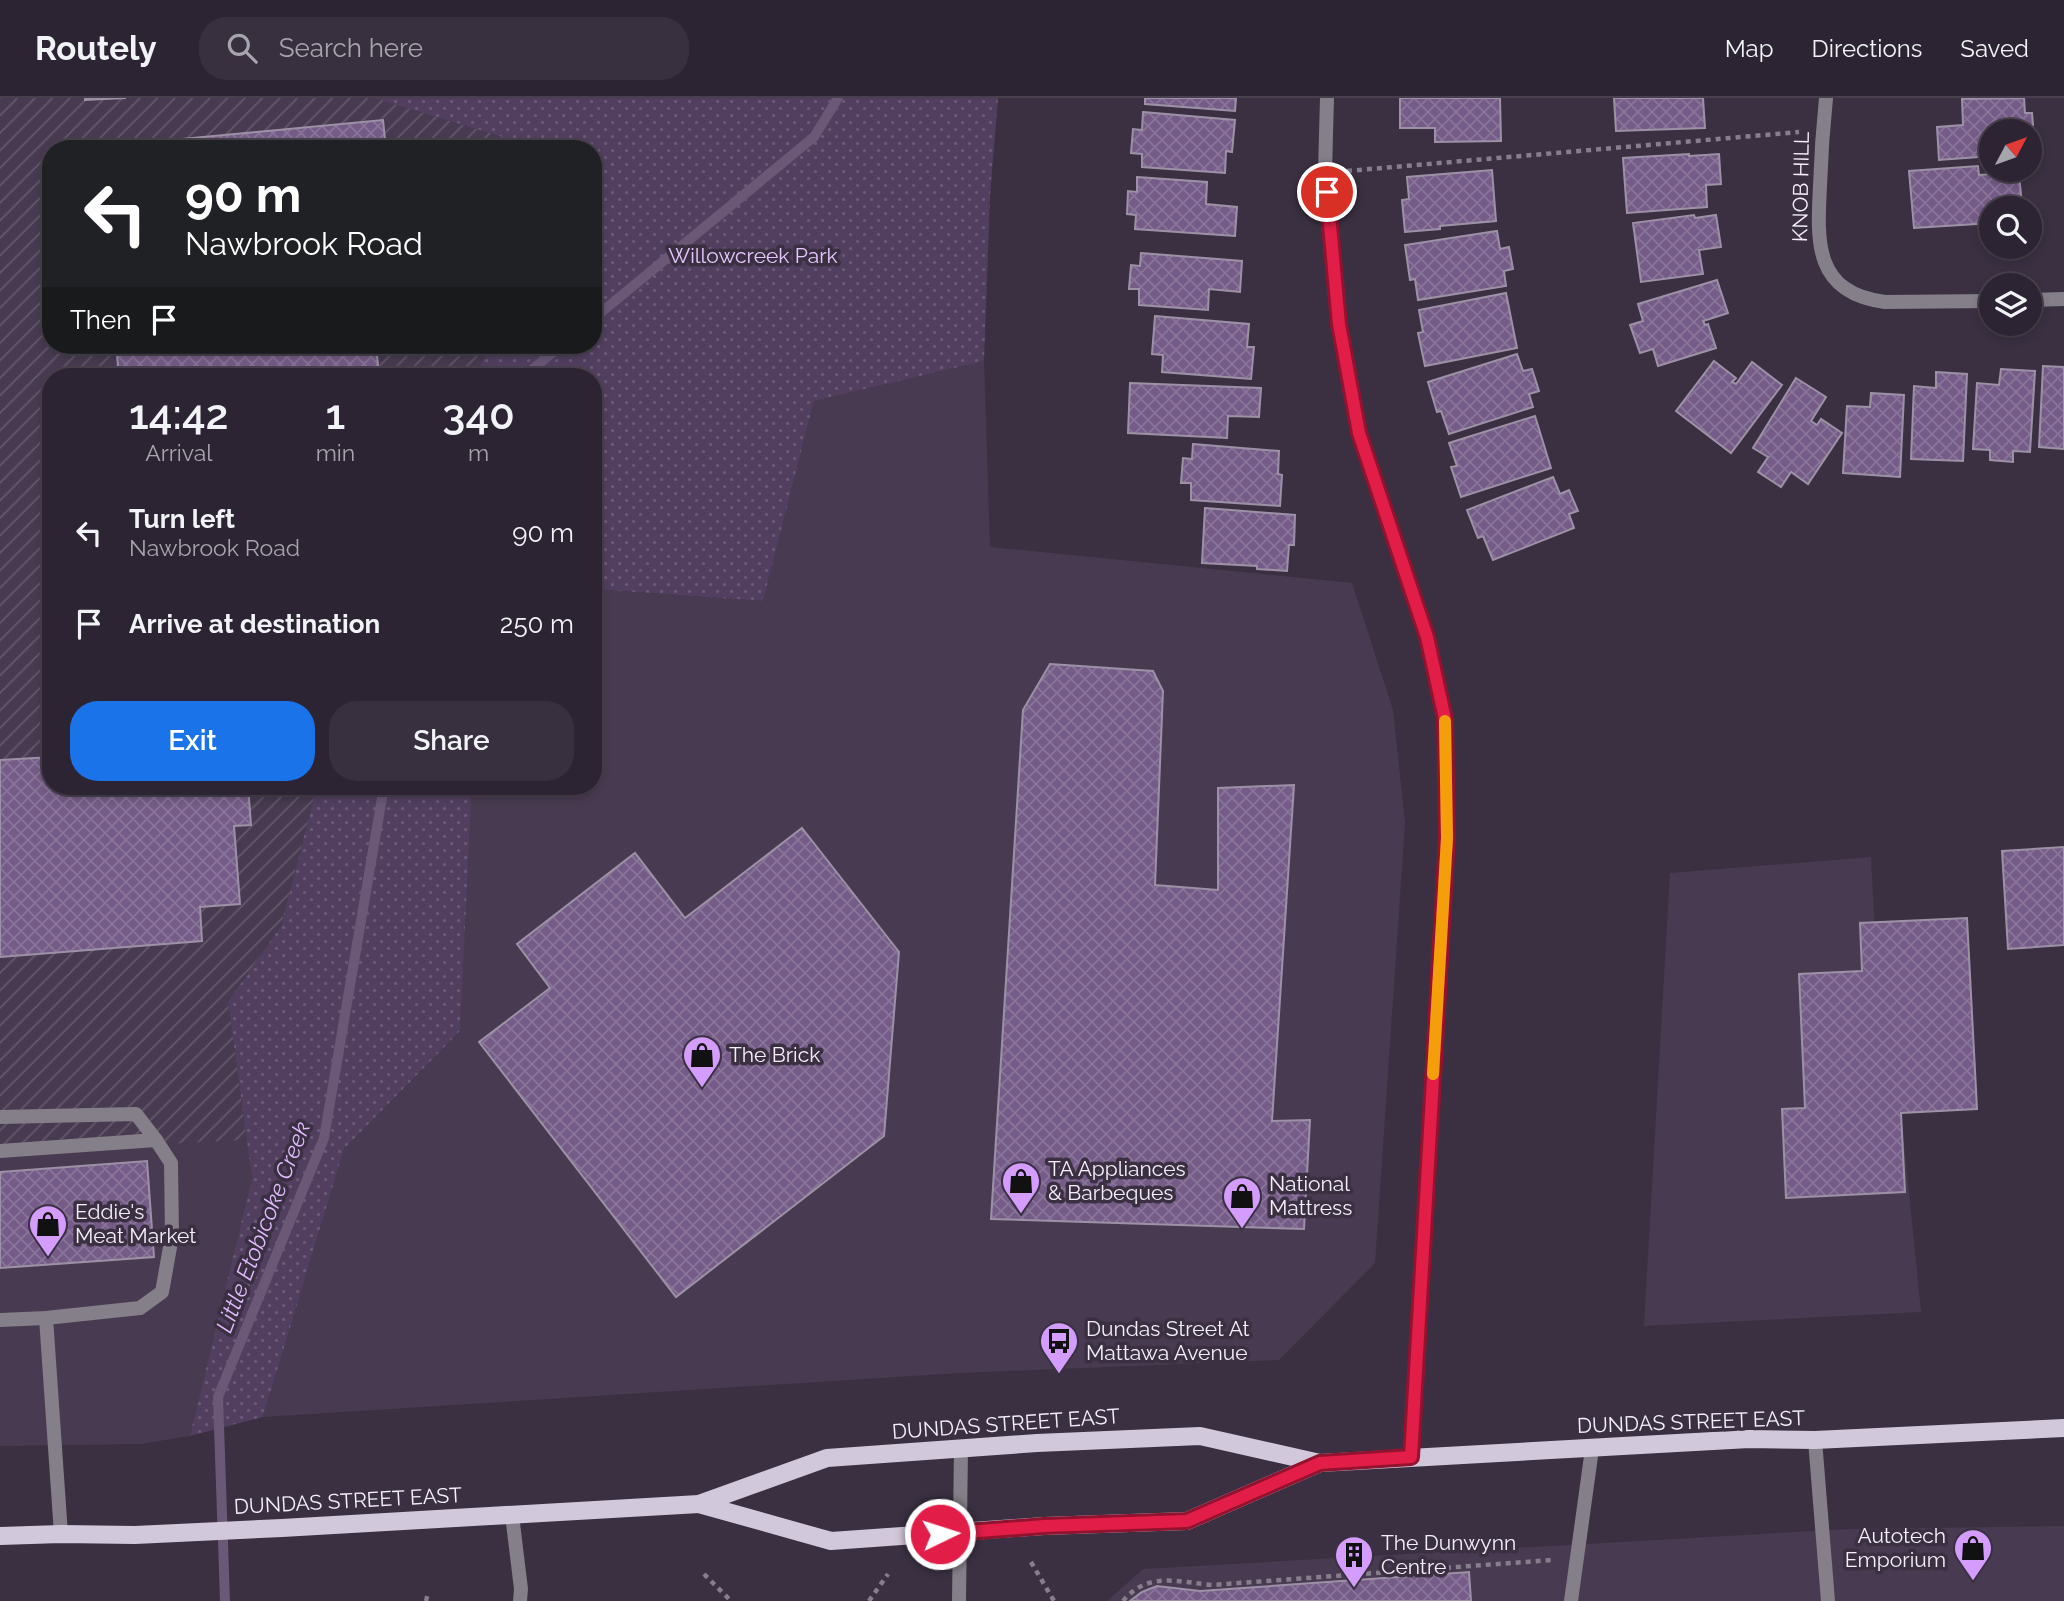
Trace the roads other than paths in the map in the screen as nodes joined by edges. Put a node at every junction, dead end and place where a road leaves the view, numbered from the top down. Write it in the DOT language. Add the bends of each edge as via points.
graph roads {
  1 [pos="1327,98"];
  2 [pos="1826,98"];
  3 [pos="2064,299"];
  4 [pos="1979,300"];
  5 [pos="2042,300"];
  6 [pos="0,1117"];
  7 [pos="156,1140"];
  8 [pos="0,1151"];
  9 [pos="46,1318"];
  10 [pos="0,1320"];
  11 [pos="2064,1428"];
  12 [pos="1815,1440"];
  13 [pos="961,1449"];
  14 [pos="1592,1449"];
  15 [pos="1411,1457"];
  16 [pos="1320,1463"];
  17 [pos="699,1504"];
  18 [pos="512,1515"];
  19 [pos="961,1533"];
  20 [pos="61,1534"];
  21 [pos="0,1536"];
  22 [pos="520,1601"];
  23 [pos="959,1601"];
  24 [pos="1571,1601"];
  25 [pos="1828,1601"];
  1 -- 15 [label="street" via="1325,172 1339,324 1359,433 1427,637 1445,719 1447,838"];
  2 -- 4 [label="street, KNOB HILL" via="1818,242 1835,279 1858,296 1885,302"];
  3 -- 5 [label="street"];
  6 -- 7 [label="street" via="136,1114"];
  7 -- 8 [label="street"];
  7 -- 9 [label="street" via="171,1163 172,1236 162,1292 140,1308"];
  9 -- 10 [label="street"];
  9 -- 20 [label="street"];
  11 -- 12 [label="main road, DUNDAS STREET EAST"];
  12 -- 14 [label="main road, DUNDAS STREET EAST" via="1749,1438"];
  12 -- 25 [label="street"];
  13 -- 16 [label="main road, DUNDAS STREET EAST" via="1200,1436"];
  13 -- 17 [label="main road, DUNDAS STREET EAST" via="827,1458"];
  13 -- 19 [label="street"];
  14 -- 15 [label="main road, DUNDAS STREET EAST"];
  14 -- 24 [label="street"];
  15 -- 16 [label="main road, DUNDAS STREET EAST"];
  16 -- 19 [label="main road, DUNDAS STREET EAST" via="1187,1521"];
  17 -- 18 [label="main road, DUNDAS STREET EAST"];
  17 -- 19 [label="main road, DUNDAS STREET EAST" via="831,1541"];
  18 -- 20 [label="main road, DUNDAS STREET EAST" via="135,1535"];
  18 -- 22 [label="street"];
  19 -- 23 [label="street"];
  20 -- 21 [label="main road, DUNDAS STREET EAST"];
}
